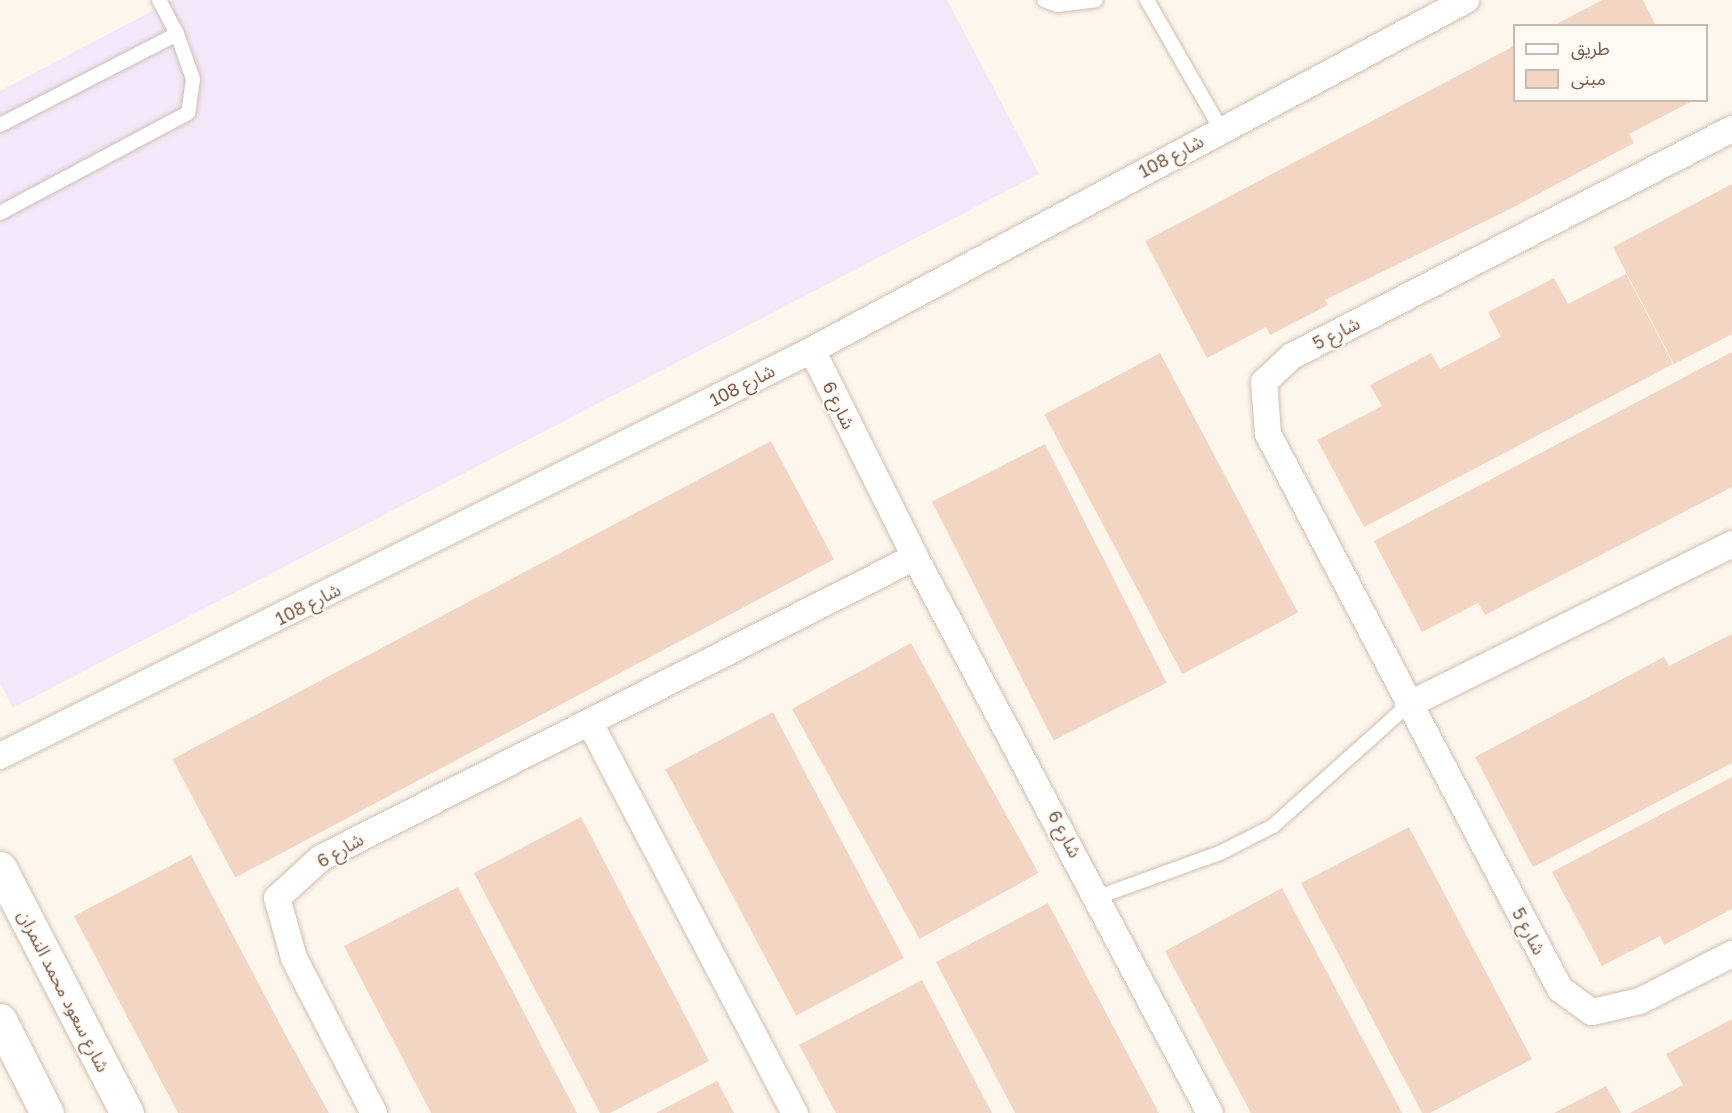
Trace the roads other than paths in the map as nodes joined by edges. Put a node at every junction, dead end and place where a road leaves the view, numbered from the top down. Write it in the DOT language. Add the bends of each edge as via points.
graph roads {
  1 [pos="159,0"];
  2 [pos="1044,0"];
  3 [pos="1096,0"];
  4 [pos="1147,0"];
  5 [pos="1466,0"];
  6 [pos="177,34"];
  7 [pos="0,125"];
  8 [pos="1221,129"];
  9 [pos="1732,129"];
  10 [pos="0,213"];
  11 [pos="812,350"];
  12 [pos="1732,544"];
  13 [pos="915,557"];
  14 [pos="1408,705"];
  15 [pos="590,723"];
  16 [pos="3,759"];
  17 [pos="0,868"];
  18 [pos="1098,897"];
  19 [pos="1732,954"];
  20 [pos="0,1020"];
  21 [pos="47,1113"];
  22 [pos="127,1113"];
  23 [pos="374,1113"];
  24 [pos="795,1113"];
  25 [pos="1210,1113"];
  1 -- 6 [label="lane"];
  2 -- 3 [label="lane" via="1057,6"];
  4 -- 8 [label="lane"];
  5 -- 8 [label="street, شارع 108"];
  6 -- 7 [label="lane"];
  6 -- 10 [label="lane" via="193,79 188,113"];
  8 -- 11 [label="street, شارع 108"];
  9 -- 14 [label="street, شارع 5" via="1292,356 1264,382 1268,434"];
  11 -- 13 [label="street, شارع 6"];
  11 -- 16 [label="street, شارع 108"];
  12 -- 14 [label="street"];
  13 -- 15 [label="street, شارع 6"];
  13 -- 18 [label="street, شارع 6"];
  14 -- 18 [label="lane" via="1273,826 1222,852"];
  14 -- 19 [label="street, شارع 5" via="1560,989 1592,1012 1640,1001"];
  15 -- 23 [label="street, شارع 6" via="321,858 277,898 294,958"];
  15 -- 24 [label="street"];
  17 -- 22 [label="street, شارع سعود محمد النمران"];
  18 -- 25 [label="street, شارع 6"];
  20 -- 21 [label="street"];
}
